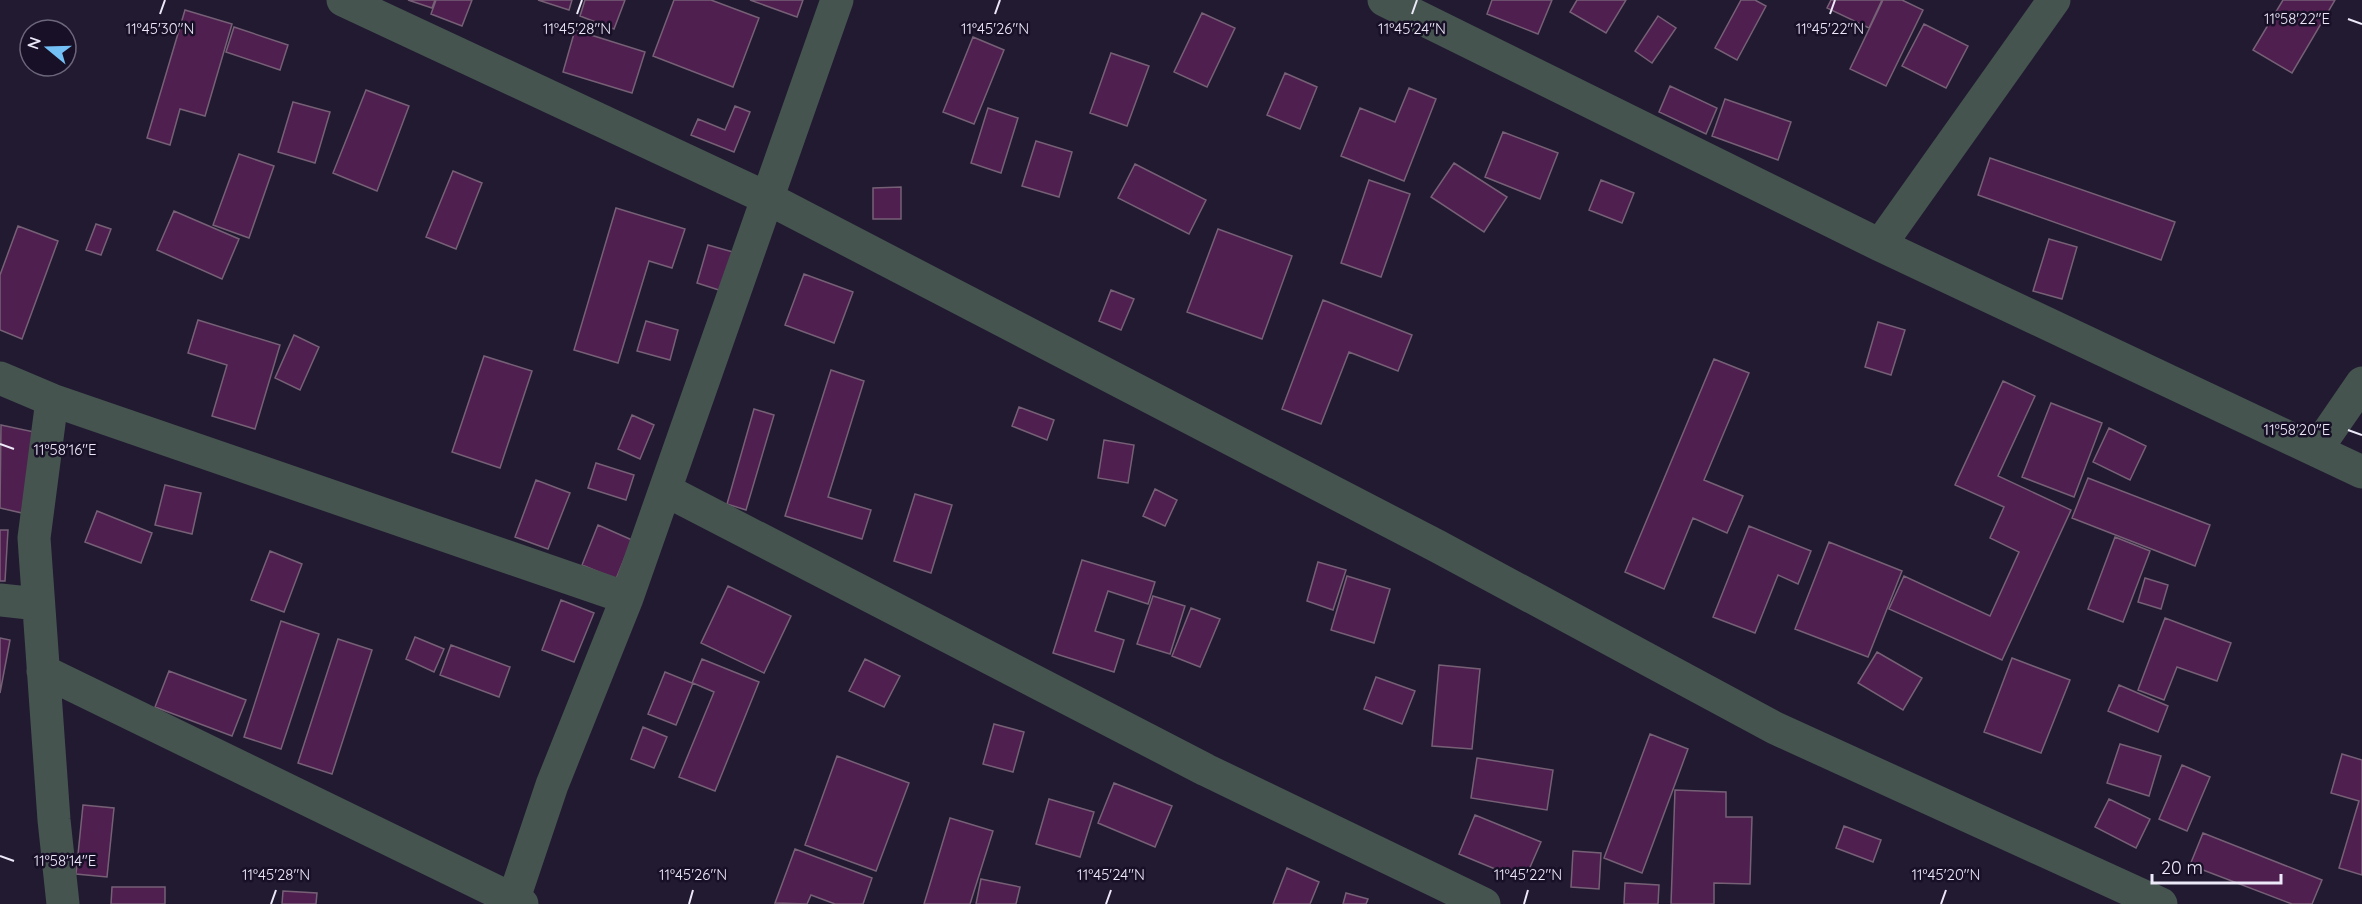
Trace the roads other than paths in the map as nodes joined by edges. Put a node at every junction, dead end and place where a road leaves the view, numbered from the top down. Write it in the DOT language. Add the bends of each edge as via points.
graph roads {
  1 [pos="343,0"];
  2 [pos="837,0"];
  3 [pos="1384,0"];
  4 [pos="2054,0"];
  5 [pos="767,198"];
  6 [pos="1880,245"];
  7 [pos="0,378"];
  8 [pos="2362,383"];
  9 [pos="52,400"];
  10 [pos="2316,450"];
  11 [pos="2362,472"];
  12 [pos="664,490"];
  13 [pos="627,598"];
  14 [pos="0,600"];
  15 [pos="38,604"];
  16 [pos="43,671"];
  17 [pos="516,902"];
  18 [pos="63,904"];
  19 [pos="1484,904"];
  20 [pos="2161,904"];
  1 -- 5 [label="street"];
  2 -- 5 [label="street"];
  3 -- 6 [label="street"];
  4 -- 6 [label="street"];
  5 -- 12 [label="street"];
  5 -- 20 [label="street" via="1437,546 1775,728"];
  6 -- 10 [label="street"];
  7 -- 9 [label="street"];
  8 -- 10 [label="street"];
  9 -- 13 [label="street"];
  9 -- 15 [label="street" via="34,538"];
  10 -- 11 [label="street"];
  12 -- 13 [label="street"];
  12 -- 19 [label="street" via="1206,770"];
  13 -- 17 [label="street" via="552,785"];
  14 -- 15 [label="street"];
  15 -- 16 [label="street"];
  16 -- 17 [label="street"];
  16 -- 18 [label="street"];
}
